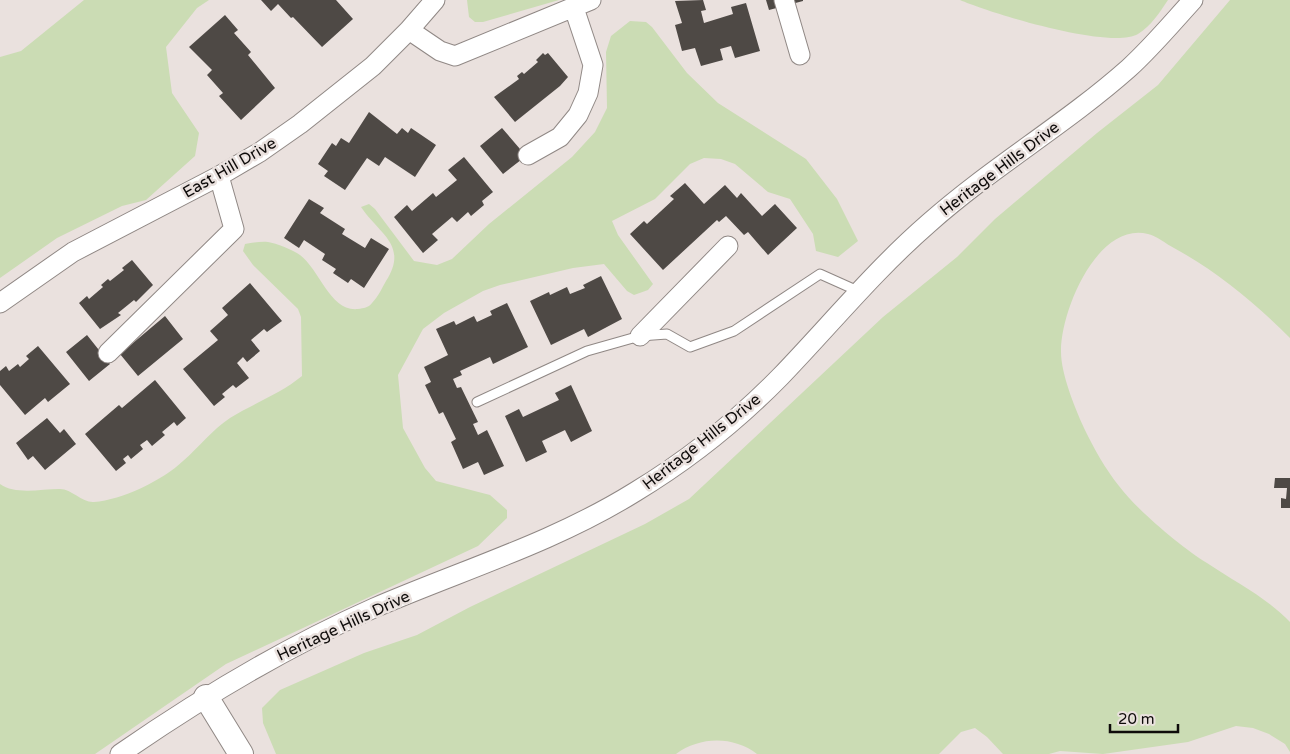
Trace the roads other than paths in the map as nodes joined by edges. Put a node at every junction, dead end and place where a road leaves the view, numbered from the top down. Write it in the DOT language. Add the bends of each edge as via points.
graph roads {
  1 [pos="434,0"];
  2 [pos="784,0"];
  3 [pos="1193,0"];
  4 [pos="582,4"];
  5 [pos="409,30"];
  6 [pos="800,55"];
  7 [pos="528,155"];
  8 [pos="219,176"];
  9 [pos="728,246"];
  10 [pos="858,291"];
  11 [pos="0,303"];
  12 [pos="640,336"];
  13 [pos="108,352"];
  14 [pos="477,402"];
  15 [pos="206,697"];
  16 [pos="120,754"];
  17 [pos="241,754"];
  1 -- 5 [label="street, East Hill Drive"];
  2 -- 6 [label="street"];
  3 -- 10 [label="street, Heritage Hills Drive" via="1130,67 931,221"];
  4 -- 5 [label="street" via="455,56 440,51"];
  4 -- 7 [label="street" via="593,65 588,93 578,115 560,137"];
  5 -- 8 [label="street, East Hill Drive" via="373,66 300,124"];
  8 -- 11 [label="street, East Hill Drive" via="73,252"];
  8 -- 13 [label="street" via="234,229"];
  9 -- 12 [label="street"];
  10 -- 12 [label="lane" via="820,274 734,330 690,347 667,334"];
  10 -- 15 [label="street, Heritage Hills Drive" via="780,377 737,417 638,491 586,521 532,546 378,606 319,633"];
  12 -- 14 [label="lane" via="587,351"];
  15 -- 16 [label="street, Heritage Hills Drive"];
  15 -- 17 [label="street"];
}
